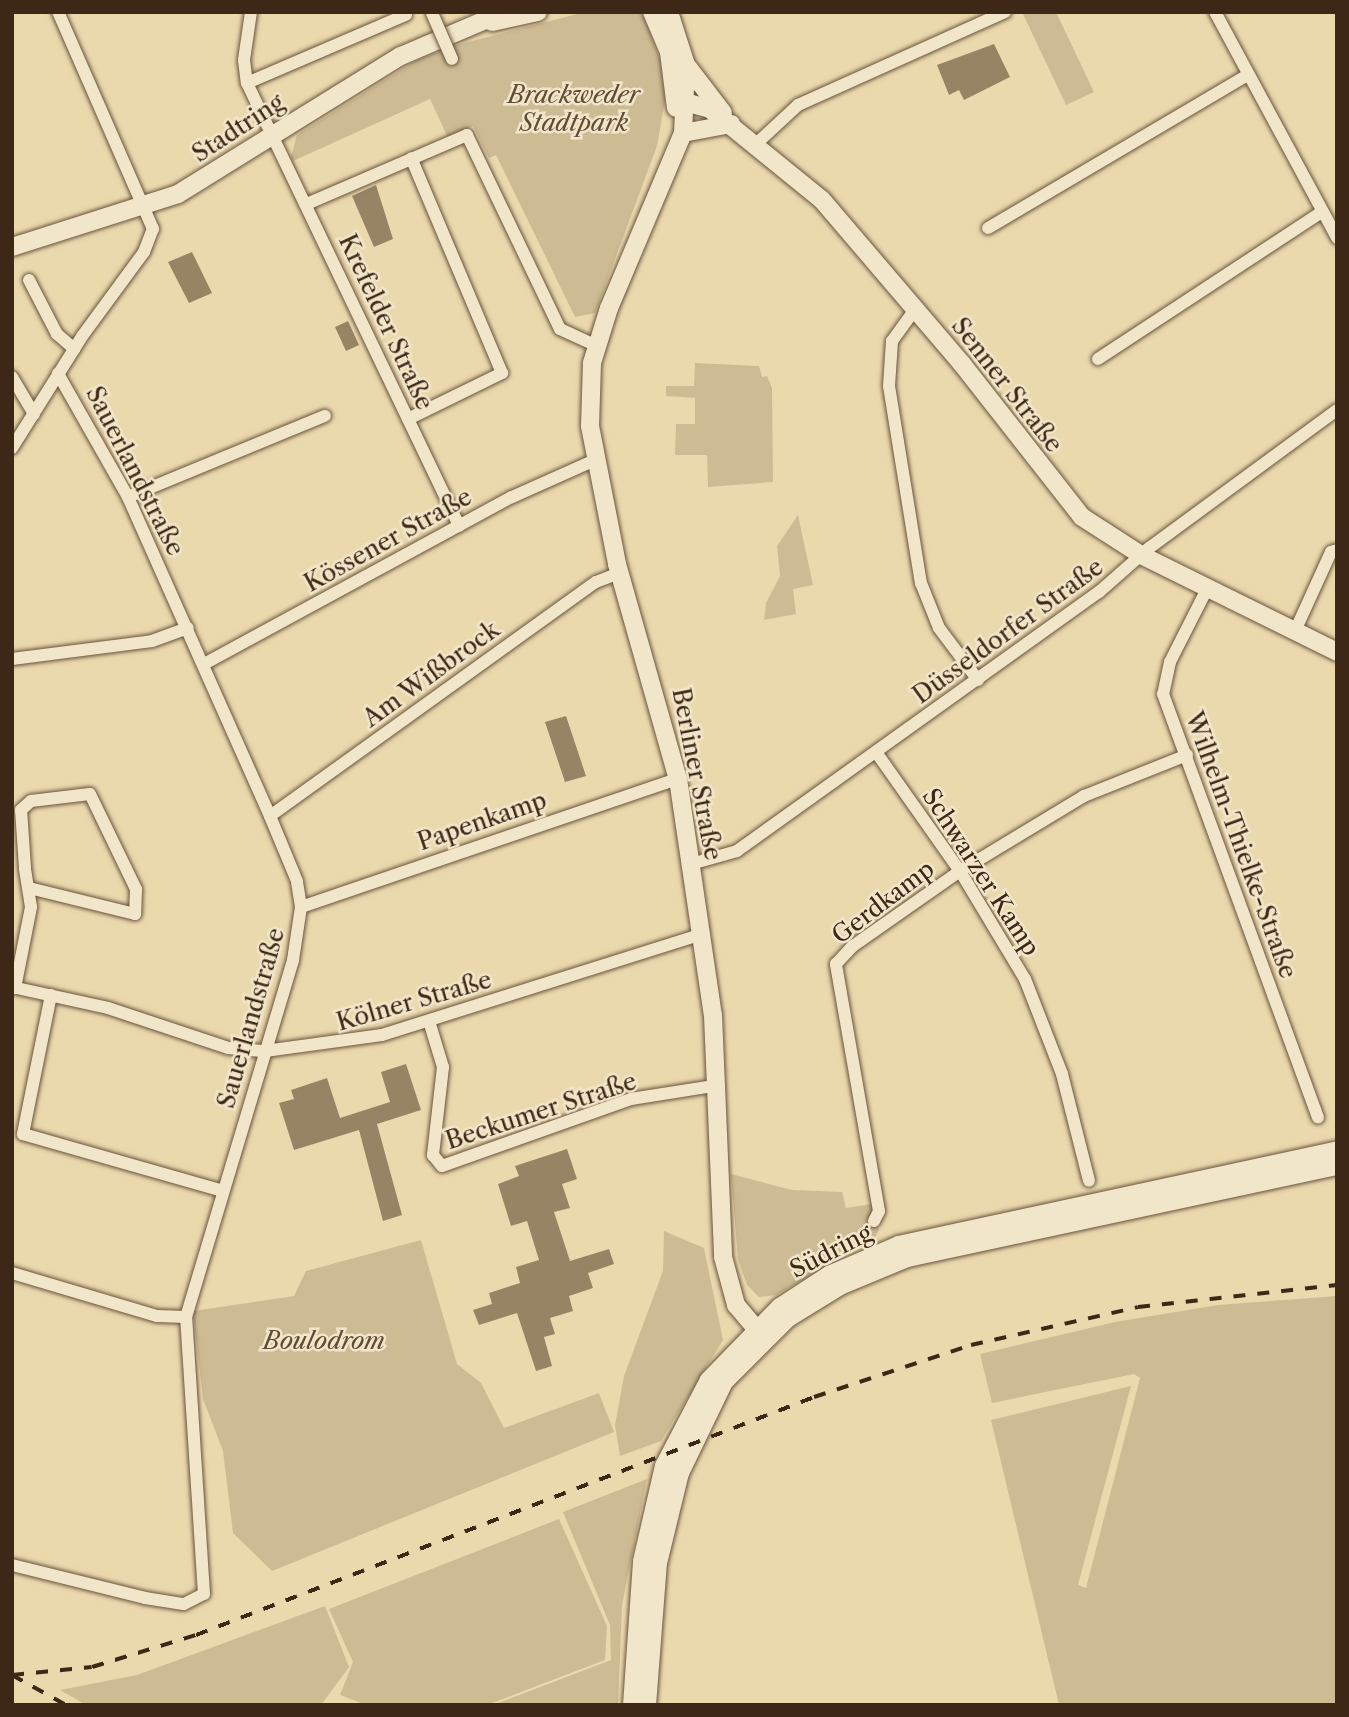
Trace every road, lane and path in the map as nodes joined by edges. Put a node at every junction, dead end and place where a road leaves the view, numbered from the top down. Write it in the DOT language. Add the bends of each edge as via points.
graph roads {
  1 [pos="58,12"];
  2 [pos="251,12"];
  3 [pos="432,12"];
  4 [pos="504,12"];
  5 [pos="538,12"];
  6 [pos="652,12"];
  7 [pos="669,12"];
  8 [pos="1005,12"];
  9 [pos="1215,12"];
  10 [pos="406,15"];
  11 [pos="478,24"];
  12 [pos="452,59"];
  13 [pos="686,65"];
  14 [pos="1246,76"];
  15 [pos="247,83"];
  16 [pos="682,101"];
  17 [pos="731,124"];
  18 [pos="683,133"];
  19 [pos="271,137"];
  20 [pos="757,143"];
  21 [pos="411,158"];
  22 [pos="309,203"];
  23 [pos="146,206"];
  24 [pos="1321,212"];
  25 [pos="643,223"];
  26 [pos="988,228"];
  27 [pos="1337,238"];
  28 [pos="12,247"];
  29 [pos="29,280"];
  30 [pos="916,309"];
  31 [pos="597,346"];
  32 [pos="74,349"];
  33 [pos="1098,359"];
  34 [pos="58,374"];
  35 [pos="12,377"];
  36 [pos="1337,410"];
  37 [pos="34,414"];
  38 [pos="325,416"];
  39 [pos="408,419"];
  40 [pos="12,448"];
  41 [pos="595,460"];
  42 [pos="128,496"];
  43 [pos="458,526"];
  44 [pos="1337,550"];
  45 [pos="1141,555"];
  46 [pos="620,573"];
  47 [pos="1207,589"];
  48 [pos="188,628"];
  49 [pos="1295,632"];
  50 [pos="1337,652"];
  51 [pos="12,659"];
  52 [pos="204,664"];
  53 [pos="978,680"];
  54 [pos="876,752"];
  55 [pos="1186,755"];
  56 [pos="678,779"];
  57 [pos="271,816"];
  58 [pos="691,864"];
  59 [pos="960,871"];
  60 [pos="29,888"];
  61 [pos="301,908"];
  62 [pos="700,935"];
  63 [pos="14,987"];
  64 [pos="51,996"];
  65 [pos="429,1021"];
  66 [pos="265,1051"];
  67 [pos="719,1085"];
  68 [pos="1318,1118"];
  69 [pos="1337,1150"];
  70 [pos="1337,1166"];
  71 [pos="1089,1181"];
  72 [pos="223,1191"];
  73 [pos="874,1221"];
  74 [pos="12,1273"];
  75 [pos="186,1317"];
  76 [pos="759,1333"];
  77 [pos="12,1565"];
  78 [pos="632,1705"];
  79 [pos="647,1705"];
  1 -- 23 [label="street"];
  2 -- 15 [label="street" via="244,60"];
  3 -- 12 [label="street, bridge"];
  4 -- 11 [label="street, Stadtring"];
  5 -- 11 [label="street, Stadtring"];
  6 -- 16 [label="street, Berliner Straße"];
  7 -- 13 [label="street, Berliner Straße"];
  8 -- 20 [label="street" via="797,105"];
  9 -- 14 [label="street"];
  10 -- 15 [label="street"];
  11 -- 19 [label="street, Stadtring" via="401,56"];
  13 -- 16 [label="street, Berliner Straße"];
  13 -- 17 [label="street"];
  14 -- 24 [label="street"];
  14 -- 26 [label="street"];
  15 -- 19 [label="street, Krefelder Straße"];
  16 -- 17 [label="street, Senner Straße"];
  16 -- 18 [label="street, Berliner Straße"];
  16 -- 25 [label="street, Berliner Straße"];
  17 -- 18 [label="street"];
  17 -- 20 [label="street, Senner Straße"];
  18 -- 25 [label="street, Berliner Straße"];
  19 -- 22 [label="street, Krefelder Straße"];
  19 -- 23 [label="street, Stadtring" via="190,188"];
  20 -- 30 [label="street, Senner Straße" via="822,201"];
  21 -- 22 [label="street"];
  21 -- 31 [label="street" via="467,135 560,329"];
  21 -- 39 [label="street" via="502,373"];
  22 -- 39 [label="street, Krefelder Straße"];
  23 -- 28 [label="street, Stadtring"];
  23 -- 32 [label="street" via="153,229 144,252"];
  24 -- 27 [label="street"];
  24 -- 33 [label="street"];
  25 -- 31 [label="street, Berliner Straße"];
  29 -- 32 [label="street" via="57,334"];
  30 -- 45 [label="street, Senner Straße" via="1072,509"];
  30 -- 53 [label="street" via="892,341 889,386 921,583 939,628"];
  31 -- 41 [label="street, Berliner Straße" via="589,386"];
  32 -- 34 [label="street"];
  34 -- 37 [label="street"];
  34 -- 42 [label="street, Sauerlandstraße"];
  35 -- 37 [label="street"];
  36 -- 45 [label="street, Düsseldorfer Straße"];
  37 -- 40 [label="street"];
  38 -- 42 [label="street"];
  39 -- 43 [label="street, Krefelder Straße"];
  41 -- 43 [label="street, Kössener Straße"];
  41 -- 46 [label="street, Berliner Straße"];
  42 -- 48 [label="street, Sauerlandstraße"];
  43 -- 52 [label="street, Kössener Straße"];
  44 -- 49 [label="street" via="1331,552"];
  45 -- 47 [label="street, Senner Straße"];
  45 -- 53 [label="street, Düsseldorfer Straße"];
  46 -- 56 [label="street, Berliner Straße"];
  46 -- 57 [label="street, Am Wißbrock" via="585,590"];
  47 -- 49 [label="street, Senner Straße"];
  47 -- 55 [label="street, Wilhelm-Thielke-Straße" via="1164,678 1163,694"];
  48 -- 51 [label="street" via="152,641"];
  48 -- 52 [label="street, Sauerlandstraße"];
  49 -- 50 [label="street, Senner Straße"];
  52 -- 57 [label="street, Sauerlandstraße"];
  53 -- 54 [label="street, Düsseldorfer Straße"];
  54 -- 58 [label="street, Düsseldorfer Straße" via="737,850"];
  54 -- 59 [label="street, Schwarzer Kamp"];
  55 -- 59 [label="street, Gerdkamp" via="1104,784"];
  55 -- 68 [label="street, Wilhelm-Thielke-Straße"];
  56 -- 58 [label="street, Berliner Straße"];
  56 -- 61 [label="street, Papenkamp"];
  57 -- 61 [label="street, Sauerlandstraße" via="297,881"];
  58 -- 62 [label="street, Berliner Straße"];
  59 -- 71 [label="street, Schwarzer Kamp" via="1010,951 1048,1030"];
  59 -- 73 [label="street, Gerdkamp" via="853,946 836,964 876,1185 879,1211"];
  60 -- 60 [label="street" via="25,804 90,794 136,889 135,914"];
  60 -- 63 [label="street" via="30,918"];
  61 -- 66 [label="street, Sauerlandstraße" via="293,960"];
  62 -- 65 [label="street, Kölner Straße"];
  62 -- 67 [label="street, Berliner Straße"];
  63 -- 64 [label="street, Kölner Straße"];
  64 -- 66 [label="street, Kölner Straße" via="108,1008 228,1048"];
  64 -- 72 [label="street" via="23,1133"];
  65 -- 66 [label="street, Kölner Straße" via="354,1042"];
  65 -- 67 [label="street, Beckumer Straße" via="443,1067 433,1155 442,1166 631,1099"];
  66 -- 72 [label="street, Sauerlandstraße"];
  67 -- 76 [label="street, Berliner Straße" via="723,1257 736,1305"];
  69 -- 76 [label="street, Südring" via="899,1245 829,1275"];
  70 -- 76 [label="street, Südring" via="907,1258 840,1286"];
  72 -- 75 [label="street, Sauerlandstraße"];
  74 -- 75 [label="street" via="157,1316"];
  75 -- 77 [label="street, Sauerlandstraße" via="204,1594 184,1604"];
  76 -- 78 [label="street, Südring" via="697,1398 664,1466 642,1561"];
  76 -- 79 [label="street, Südring" via="710,1404 680,1473 657,1563"];
}
